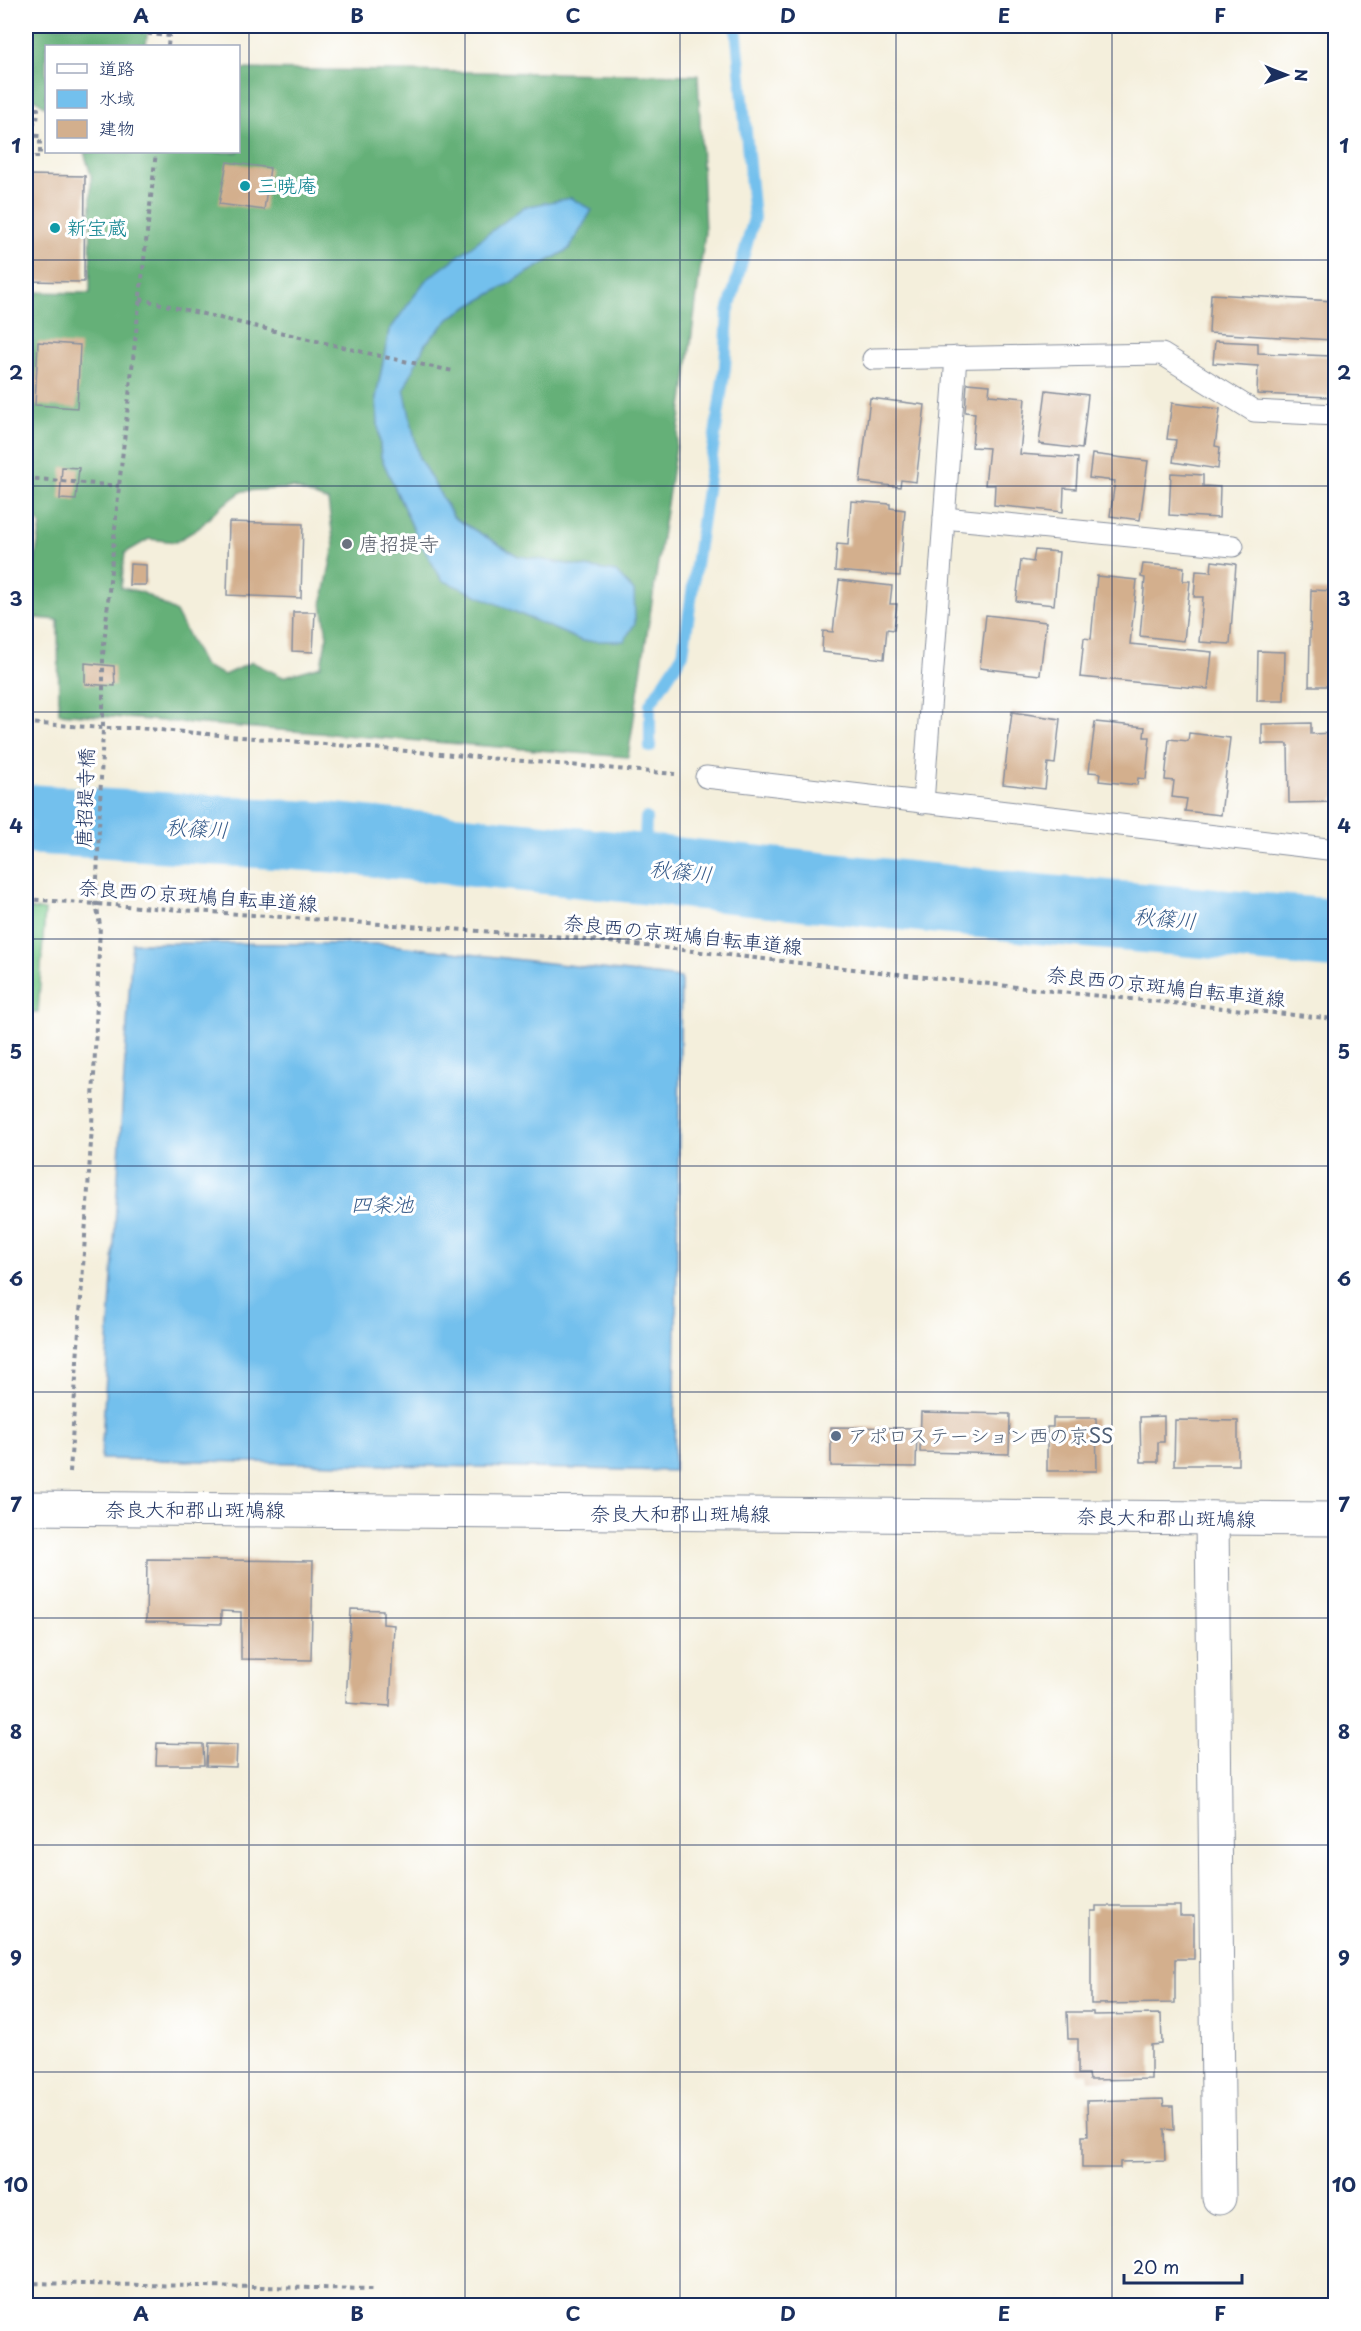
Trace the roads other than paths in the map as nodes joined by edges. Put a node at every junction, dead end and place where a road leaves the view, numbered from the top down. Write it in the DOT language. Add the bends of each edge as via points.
graph roads {
  1 [pos="956,357"];
  2 [pos="873,358"];
  3 [pos="1335,415"];
  4 [pos="944,518"];
  5 [pos="1233,546"];
  6 [pos="706,777"];
  7 [pos="923,803"];
  8 [pos="1335,850"];
  9 [pos="26,1508"];
  10 [pos="1212,1518"];
  11 [pos="1335,1519"];
  12 [pos="1219,2198"];
  1 -- 2 [label="lane"];
  1 -- 3 [label="lane" via="1162,354 1254,411"];
  1 -- 4 [label="lane"];
  4 -- 5 [label="lane"];
  4 -- 7 [label="lane"];
  6 -- 7 [label="lane"];
  7 -- 8 [label="lane"];
  9 -- 10 [label="main road, 奈良大和郡山斑鳩線"];
  10 -- 11 [label="main road, 奈良大和郡山斑鳩線"];
  10 -- 12 [label="main road"];
}
